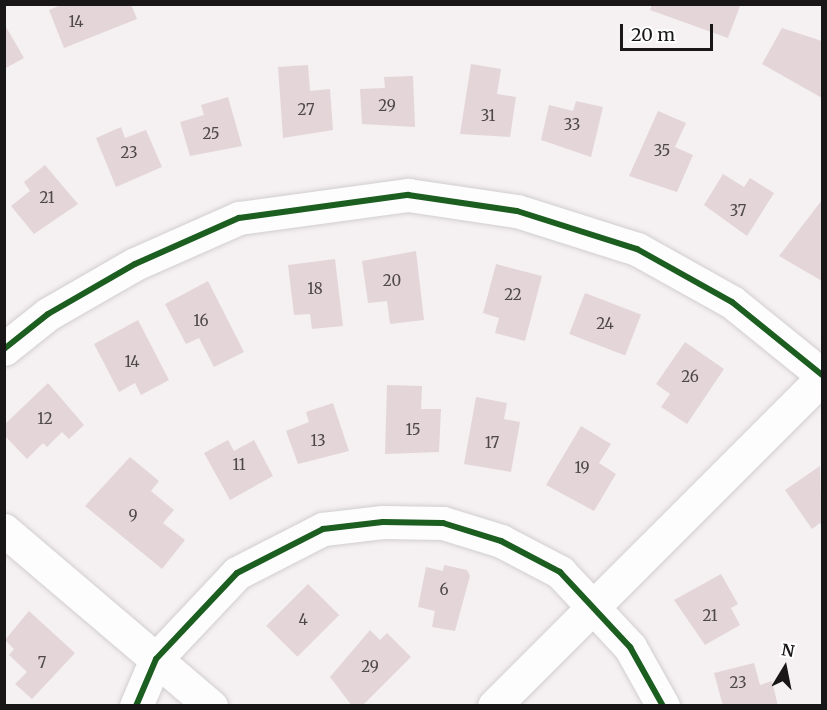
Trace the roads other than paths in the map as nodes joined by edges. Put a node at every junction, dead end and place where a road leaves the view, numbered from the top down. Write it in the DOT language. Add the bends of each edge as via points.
graph roads {
  1 [pos="4,349"];
  2 [pos="822,376"];
  3 [pos="4,530"];
  4 [pos="595,607"];
  5 [pos="156,659"];
  6 [pos="136,705"];
  7 [pos="211,705"];
  8 [pos="494,705"];
  9 [pos="663,705"];
  1 -- 2 [label="street" via="48,314 135,264 239,218 408,195 517,212 637,249 732,302"];
  2 -- 4 [label="street"];
  3 -- 5 [label="street"];
  4 -- 5 [label="street" via="560,572 501,541 442,523 363,524 322,529 237,573"];
  4 -- 8 [label="street"];
  4 -- 9 [label="street" via="630,646"];
  5 -- 6 [label="street"];
  5 -- 7 [label="street"];
}
